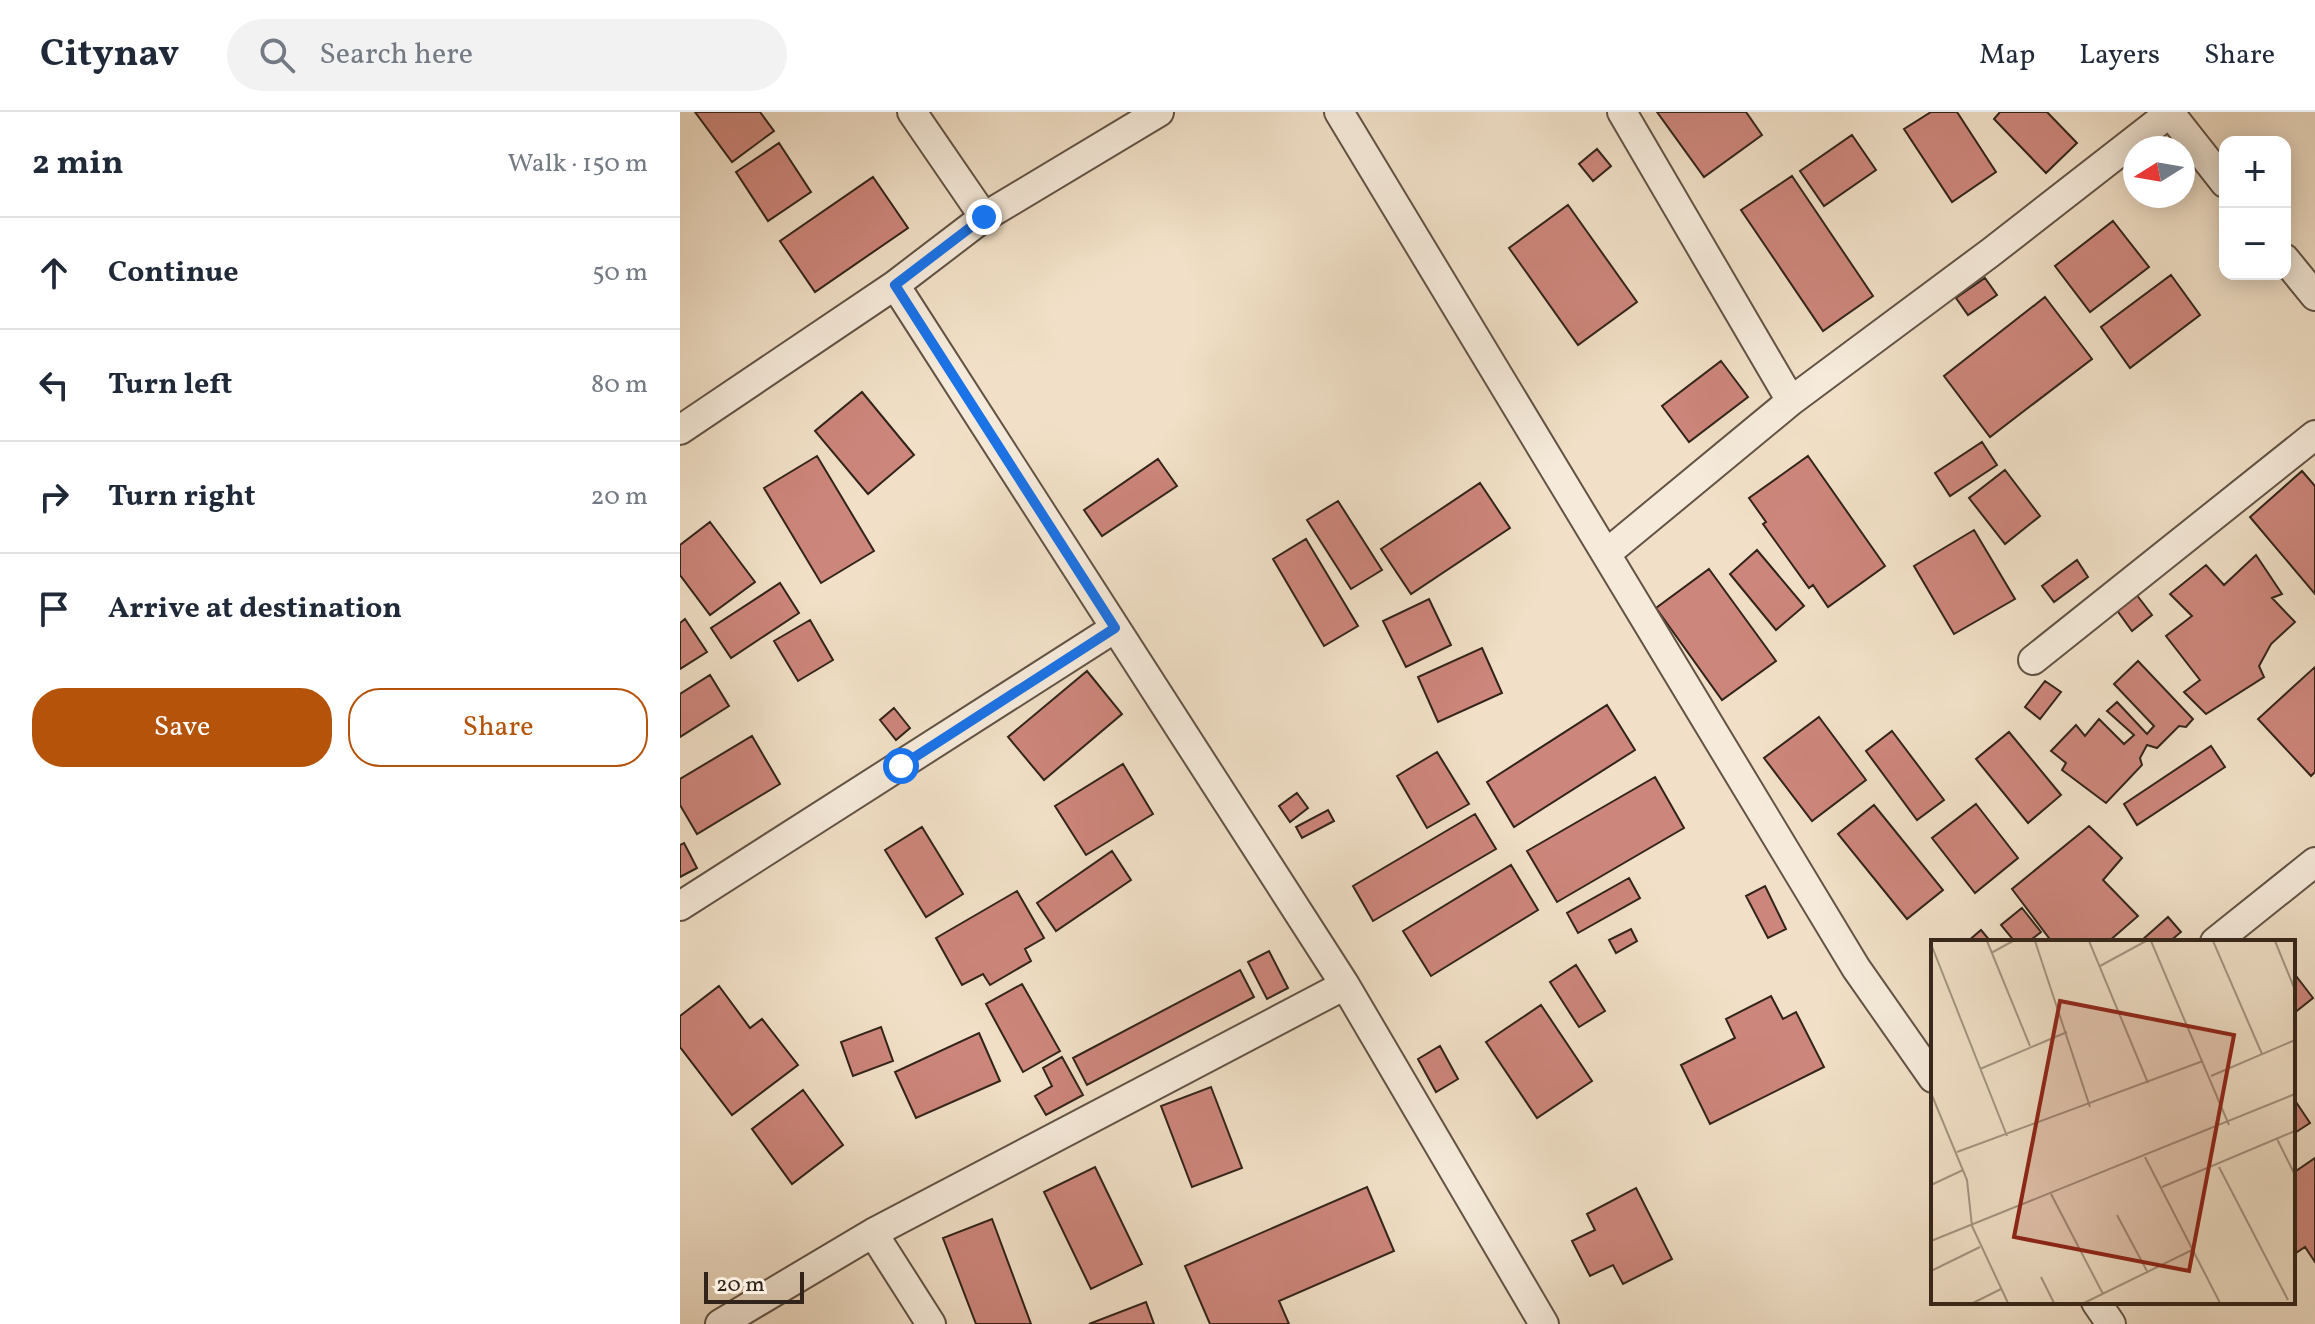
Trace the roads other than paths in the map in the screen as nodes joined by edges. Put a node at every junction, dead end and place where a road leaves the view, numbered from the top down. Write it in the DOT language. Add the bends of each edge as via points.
graph roads {
  1 [pos="912,112"];
  2 [pos="1159,112"];
  3 [pos="1339,112"];
  4 [pos="1622,112"];
  5 [pos="2170,113"];
  6 [pos="2219,175"];
  7 [pos="984,217"];
  8 [pos="2291,266"];
  9 [pos="895,285"];
  10 [pos="2315,296"];
  11 [pos="1791,401"];
  12 [pos="680,430"];
  13 [pos="2315,435"];
  14 [pos="1607,553"];
  15 [pos="1115,628"];
  16 [pos="2033,660"];
  17 [pos="2315,862"];
  18 [pos="680,906"];
  19 [pos="2218,940"];
  20 [pos="1345,985"];
  21 [pos="1931,1075"];
  22 [pos="873,1233"];
  23 [pos="2097,1304"];
  24 [pos="720,1324"];
  25 [pos="931,1324"];
  26 [pos="1544,1324"];
  27 [pos="2111,1324"];
  1 -- 7 [label="street"];
  2 -- 7 [label="street"];
  3 -- 14 [label="street"];
  4 -- 11 [label="street"];
  5 -- 6 [label="street"];
  5 -- 11 [label="street"];
  7 -- 9 [label="street"];
  8 -- 10 [label="street"];
  9 -- 12 [label="street"];
  9 -- 15 [label="street"];
  11 -- 14 [label="street"];
  13 -- 16 [label="street"];
  14 -- 21 [label="street" via="1856,968"];
  15 -- 18 [label="street"];
  15 -- 20 [label="street"];
  17 -- 19 [label="street"];
  20 -- 22 [label="street"];
  20 -- 26 [label="street"];
  22 -- 24 [label="street"];
  22 -- 25 [label="street"];
  23 -- 27 [label="street"];
}
